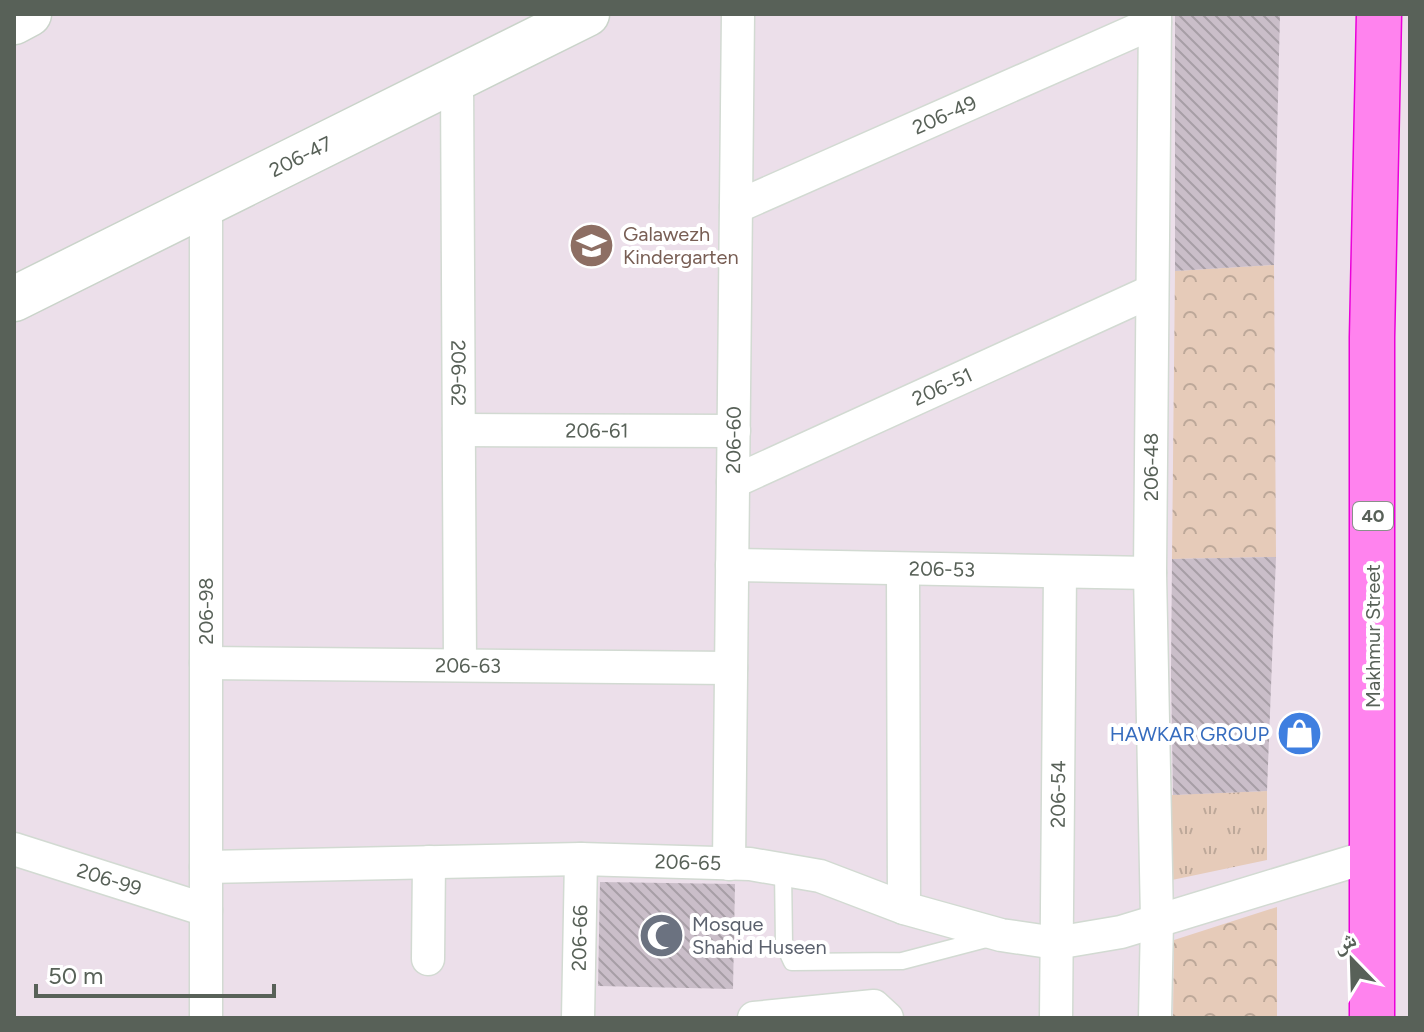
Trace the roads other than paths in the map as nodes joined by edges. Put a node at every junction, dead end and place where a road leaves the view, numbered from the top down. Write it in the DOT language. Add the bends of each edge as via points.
graph roads {
  1 [pos="29,14"];
  2 [pos="587,14"];
  3 [pos="738,14"];
  4 [pos="1379,14"];
  5 [pos="1155,18"];
  6 [pos="14,22"];
  7 [pos="457,79"];
  8 [pos="1378,93"];
  9 [pos="1410,186"];
  10 [pos="206,204"];
  11 [pos="736,207"];
  12 [pos="1410,264"];
  13 [pos="1152,291"];
  14 [pos="14,299"];
  15 [pos="1373,316"];
  16 [pos="459,430"];
  17 [pos="734,431"];
  18 [pos="733,482"];
  19 [pos="732,565"];
  20 [pos="903,569"];
  21 [pos="1060,572"];
  22 [pos="1150,573"];
  23 [pos="206,663"];
  24 [pos="460,665"];
  25 [pos="731,668"];
  26 [pos="14,849"];
  27 [pos="1374,855"];
  28 [pos="581,859"];
  29 [pos="429,862"];
  30 [pos="729,864"];
  31 [pos="206,867"];
  32 [pos="783,870"];
  33 [pos="904,908"];
  34 [pos="206,910"];
  35 [pos="1157,920"];
  36 [pos="1001,935"];
  37 [pos="1056,943"];
  38 [pos="428,959"];
  39 [pos="206,1018"];
  40 [pos="578,1018"];
  41 [pos="754,1018"];
  42 [pos="887,1018"];
  43 [pos="1056,1018"];
  44 [pos="1155,1018"];
  45 [pos="1372,1018"];
  1 -- 6 [label="street"];
  2 -- 7 [label="street, 206-47"];
  3 -- 11 [label="street, 206-60"];
  4 -- 8 [label="highway, Makhmur Street / 40"];
  5 -- 11 [label="street, 206-49"];
  5 -- 13 [label="street, 206-48"];
  7 -- 10 [label="street, 206-47"];
  7 -- 16 [label="street, 206-62"];
  8 -- 9 [label="highway" via="1386,155 1393,171"];
  8 -- 15 [label="highway, Makhmur Street / 40"];
  10 -- 14 [label="street, 206-47"];
  10 -- 23 [label="street, 206-98"];
  11 -- 17 [label="street, 206-60"];
  12 -- 15 [label="highway" via="1385,282"];
  13 -- 18 [label="street, 206-51"];
  13 -- 22 [label="street, 206-48"];
  15 -- 27 [label="highway, Makhmur Street / 40"];
  16 -- 17 [label="street, 206-61"];
  16 -- 24 [label="street, 206-62"];
  17 -- 18 [label="street, 206-60"];
  18 -- 19 [label="street, 206-60"];
  19 -- 20 [label="street, 206-53"];
  19 -- 25 [label="street, 206-60"];
  20 -- 21 [label="street, 206-53"];
  20 -- 33 [label="street"];
  21 -- 22 [label="street, 206-53"];
  21 -- 37 [label="street, 206-54"];
  22 -- 35 [label="street, 206-48"];
  23 -- 24 [label="street, 206-63"];
  23 -- 31 [label="street, 206-98"];
  24 -- 25 [label="street, 206-63"];
  25 -- 30 [label="street, 206-60"];
  26 -- 34 [label="street, 206-99"];
  27 -- 35 [label="street, 206-65"];
  27 -- 45 [label="highway, Makhmur Street / 40"];
  28 -- 29 [label="street, 206-65"];
  28 -- 30 [label="street, 206-65"];
  28 -- 40 [label="street, 206-66"];
  29 -- 31 [label="street, 206-65"];
  29 -- 38 [label="street"];
  30 -- 32 [label="street, 206-65"];
  31 -- 34 [label="street, 206-98"];
  32 -- 33 [label="street, 206-65" via="820,876"];
  32 -- 36 [label="lane" via="784,945 792,962 902,961"];
  33 -- 36 [label="street, 206-65"];
  34 -- 39 [label="street, 206-98"];
  35 -- 37 [label="street, 206-65"];
  35 -- 44 [label="street, 206-48"];
  36 -- 37 [label="street, 206-65"];
  37 -- 43 [label="street, 206-54"];
  41 -- 42 [label="street" via="874,1006"];
}
